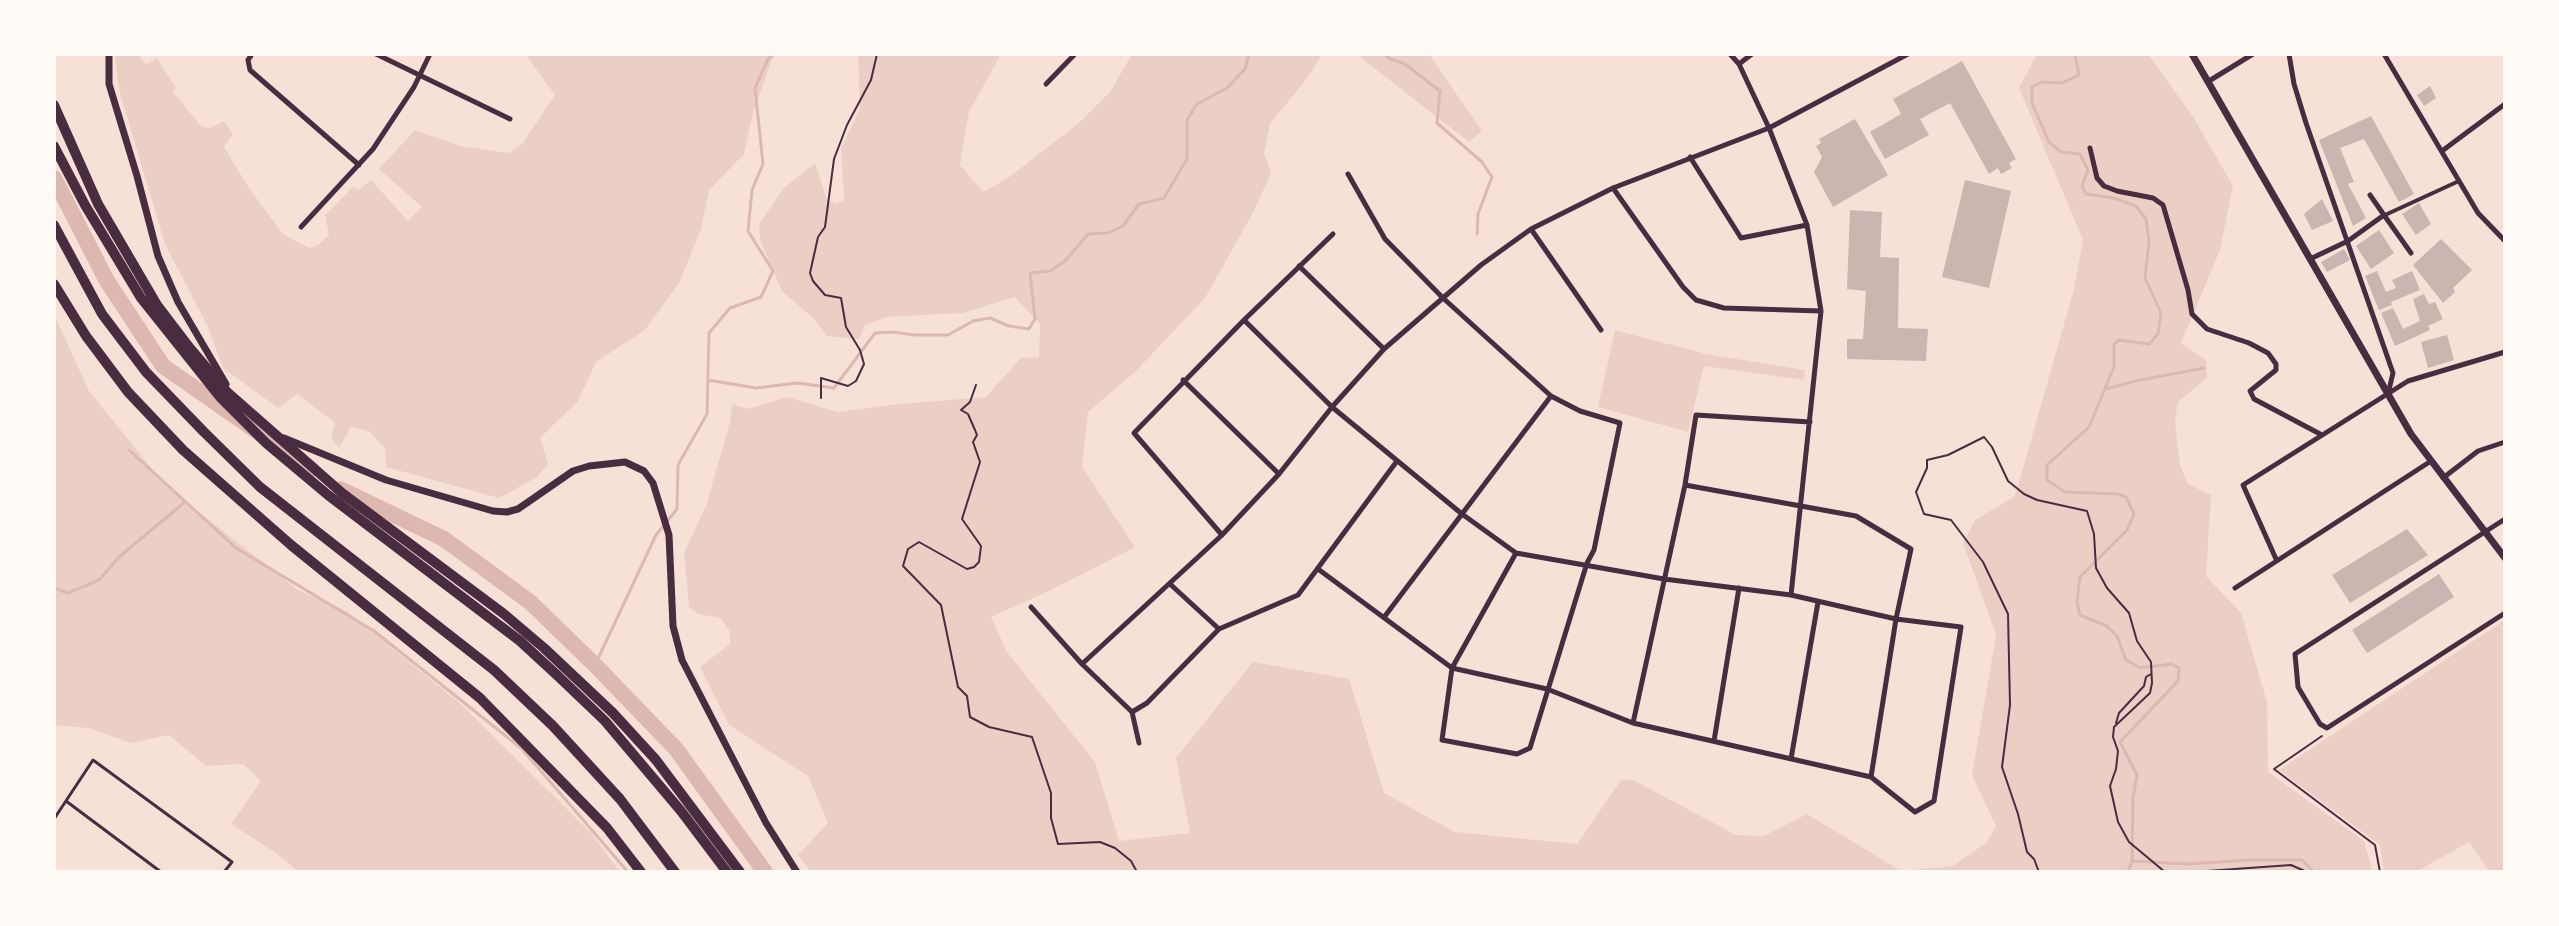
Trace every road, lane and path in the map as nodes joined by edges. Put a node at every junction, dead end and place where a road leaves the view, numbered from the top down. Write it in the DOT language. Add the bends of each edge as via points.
graph roads {
  1 [pos="109,54"];
  2 [pos="252,54"];
  3 [pos="376,54"];
  4 [pos="430,54"];
  5 [pos="877,54"];
  6 [pos="1075,54"];
  7 [pos="1730,54"];
  8 [pos="1752,54"];
  9 [pos="1908,54"];
  10 [pos="2192,54"];
  11 [pos="2253,54"];
  12 [pos="2289,54"];
  13 [pos="2387,54"];
  14 [pos="1739,64"];
  15 [pos="419,77"];
  16 [pos="2209,81"];
  17 [pos="1046,84"];
  18 [pos="2505,104"];
  19 [pos="54,105"];
  20 [pos="510,119"];
  21 [pos="1769,128"];
  22 [pos="54,146"];
  23 [pos="2090,148"];
  24 [pos="2442,151"];
  25 [pos="1690,157"];
  26 [pos="359,165"];
  27 [pos="1348,174"];
  28 [pos="2459,181"];
  29 [pos="1613,188"];
  30 [pos="2370,195"];
  31 [pos="2384,215"];
  32 [pos="54,225"];
  33 [pos="1807,225"];
  34 [pos="301,227"];
  35 [pos="1531,229"];
  36 [pos="1333,234"];
  37 [pos="2348,241"];
  38 [pos="2505,241"];
  39 [pos="2411,253"];
  40 [pos="2309,259"];
  41 [pos="1299,266"];
  42 [pos="54,284"];
  43 [pos="1443,298"];
  44 [pos="1821,311"];
  45 [pos="1244,320"];
  46 [pos="1601,330"];
  47 [pos="1384,349"];
  48 [pos="2505,352"];
  49 [pos="1183,380"];
  50 [pos="976,385"];
  51 [pos="2388,395"];
  52 [pos="1551,396"];
  53 [pos="821,398"];
  54 [pos="1332,407"];
  55 [pos="1810,422"];
  56 [pos="2322,435"];
  57 [pos="2505,442"];
  58 [pos="1397,461"];
  59 [pos="2431,461"];
  60 [pos="1279,474"];
  61 [pos="2443,478"];
  62 [pos="1685,485"];
  63 [pos="1802,507"];
  64 [pos="1462,514"];
  65 [pos="2505,519"];
  66 [pos="2485,533"];
  67 [pos="1222,535"];
  68 [pos="1516,553"];
  69 [pos="2505,558"];
  70 [pos="2276,559"];
  71 [pos="1587,563"];
  72 [pos="1318,569"];
  73 [pos="1664,579"];
  74 [pos="1170,584"];
  75 [pos="1739,588"];
  76 [pos="2235,588"];
  77 [pos="1791,595"];
  78 [pos="1818,602"];
  79 [pos="1031,607"];
  80 [pos="2505,613"];
  81 [pos="1385,616"];
  82 [pos="1896,619"];
  83 [pos="1219,629"];
  84 [pos="1082,664"];
  85 [pos="1452,668"];
  86 [pos="2151,674"];
  87 [pos="1547,689"];
  88 [pos="1132,712"];
  89 [pos="1633,723"];
  90 [pos="2114,727"];
  91 [pos="2327,728"];
  92 [pos="1714,741"];
  93 [pos="1139,743"];
  94 [pos="1791,759"];
  95 [pos="1871,777"];
  96 [pos="66,801"];
  97 [pos="54,819"];
  98 [pos="161,872"];
  99 [pos="224,872"];
  100 [pos="641,872"];
  101 [pos="675,872"];
  102 [pos="727,872"];
  103 [pos="740,872"];
  104 [pos="797,872"];
  105 [pos="1137,872"];
  106 [pos="2039,872"];
  107 [pos="2165,872"];
  108 [pos="2193,872"];
  109 [pos="2307,872"];
  110 [pos="2380,872"];
  1 -- 104 [label="street" via="109,84 166,277 224,381 275,432 386,480 493,511 518,509 573,471 609,462 636,465 653,483 669,535 673,626 682,660"];
  2 -- 26 [label="street" via="250,70"];
  3 -- 15 [label="street"];
  4 -- 15 [label="street"];
  5 -- 53 [label="path" via="871,80 834,159 825,227 810,273 825,295 841,298 846,327 864,364 848,386 821,378"];
  6 -- 17 [label="street"];
  7 -- 14 [label="street"];
  8 -- 14 [label="street"];
  9 -- 21 [label="street"];
  10 -- 16 [label="street"];
  11 -- 16 [label="street"];
  12 -- 37 [label="street" via="2306,123"];
  13 -- 24 [label="street"];
  14 -- 21 [label="street"];
  15 -- 20 [label="street"];
  15 -- 26 [label="street"];
  16 -- 40 [label="street"];
  18 -- 24 [label="street"];
  19 -- 103 [label="highway" via="98,204 157,305 227,392 342,493 544,648 656,760"];
  21 -- 25 [label="street"];
  21 -- 33 [label="street"];
  22 -- 102 [label="highway" via="141,298 220,397 328,495 520,641 567,685 653,777"];
  23 -- 56 [label="street" via="2104,186 2163,205 2192,314 2207,329 2268,353 2276,364 2276,370 2250,391 2254,399"];
  24 -- 28 [label="street"];
  25 -- 29 [label="street"];
  25 -- 33 [label="street" via="1741,238"];
  26 -- 34 [label="street"];
  27 -- 43 [label="street" via="1385,239"];
  28 -- 31 [label="street"];
  28 -- 38 [label="street" via="2478,213"];
  29 -- 35 [label="street"];
  29 -- 44 [label="street" via="1696,300 1724,308"];
  30 -- 31 [label="street"];
  31 -- 37 [label="street"];
  31 -- 39 [label="street"];
  32 -- 101 [label="highway" via="102,314 146,372 260,487 494,670 620,799"];
  33 -- 44 [label="street"];
  35 -- 43 [label="street"];
  35 -- 46 [label="street"];
  36 -- 41 [label="street"];
  37 -- 40 [label="street"];
  37 -- 51 [label="street" via="2393,373"];
  40 -- 51 [label="street"];
  41 -- 45 [label="street"];
  41 -- 47 [label="street"];
  42 -- 100 [label="highway" via="128,392 183,450 480,698 607,828"];
  43 -- 47 [label="street"];
  43 -- 52 [label="street"];
  44 -- 55 [label="street"];
  45 -- 49 [label="street"];
  45 -- 54 [label="street"];
  47 -- 54 [label="street"];
  48 -- 51 [label="street" via="2408,381"];
  49 -- 60 [label="street"];
  49 -- 67 [label="street" via="1134,433"];
  50 -- 105 [label="path" via="961,410 977,435 973,442 980,462 962,519 981,546 979,562 967,569 919,542 908,549 903,566 941,605 958,687 967,696 970,717 1032,737 1051,793 1058,844 1100,842 1115,848"];
  51 -- 56 [label="street"];
  51 -- 59 [label="street"];
  52 -- 64 [label="street"];
  52 -- 71 [label="street" via="1620,423"];
  54 -- 58 [label="street"];
  54 -- 60 [label="street"];
  55 -- 62 [label="street" via="1696,415"];
  55 -- 63 [label="street"];
  56 -- 70 [label="street" via="2243,485"];
  57 -- 61 [label="street" via="2478,451"];
  58 -- 64 [label="street"];
  58 -- 72 [label="street"];
  59 -- 61 [label="street"];
  59 -- 70 [label="street"];
  60 -- 67 [label="street"];
  61 -- 66 [label="street"];
  62 -- 63 [label="street"];
  62 -- 73 [label="street"];
  63 -- 77 [label="street"];
  63 -- 82 [label="street" via="1856,516 1911,549"];
  64 -- 68 [label="street"];
  64 -- 81 [label="street"];
  65 -- 66 [label="street"];
  66 -- 69 [label="street"];
  66 -- 91 [label="street" via="2295,654 2298,687"];
  67 -- 74 [label="street"];
  68 -- 71 [label="street"];
  68 -- 85 [label="street"];
  70 -- 76 [label="street"];
  71 -- 73 [label="street"];
  71 -- 87 [label="street"];
  72 -- 81 [label="street"];
  72 -- 83 [label="street" via="1298,595"];
  73 -- 75 [label="street"];
  73 -- 89 [label="street"];
  74 -- 83 [label="street"];
  74 -- 84 [label="street"];
  75 -- 77 [label="street"];
  75 -- 92 [label="street"];
  77 -- 78 [label="street"];
  78 -- 82 [label="street"];
  78 -- 94 [label="street"];
  79 -- 84 [label="street"];
  80 -- 91 [label="street"];
  81 -- 85 [label="street"];
  82 -- 95 [label="street"];
  82 -- 95 [label="street" via="1961,627 1934,801 1915,812"];
  83 -- 88 [label="street"];
  84 -- 88 [label="street"];
  85 -- 87 [label="street"];
  85 -- 87 [label="street" via="1442,740 1517,754 1530,748"];
  86 -- 90 [label="path"];
  86 -- 90 [label="path" via="2150,693"];
  86 -- 106 [label="path" via="2151,662 2137,641 2129,613 2096,565 2087,511 2024,494 2008,481 1984,437 1927,460 1916,492 1924,514 1951,520 1983,562 2008,614 2010,705 2002,767 2027,852"];
  87 -- 89 [label="street"];
  88 -- 93 [label="street"];
  89 -- 92 [label="street"];
  90 -- 107 [label="path" via="2118,751 2110,786 2118,822 2129,842"];
  91 -- 110 [label="path" via="2321,738 2274,769 2375,845"];
  92 -- 94 [label="street"];
  94 -- 95 [label="street"];
  96 -- 97 [label="lane"];
  96 -- 98 [label="lane"];
  96 -- 99 [label="lane" via="93,760 232,862"];
  108 -- 109 [label="path" via="2291,865"];
}
